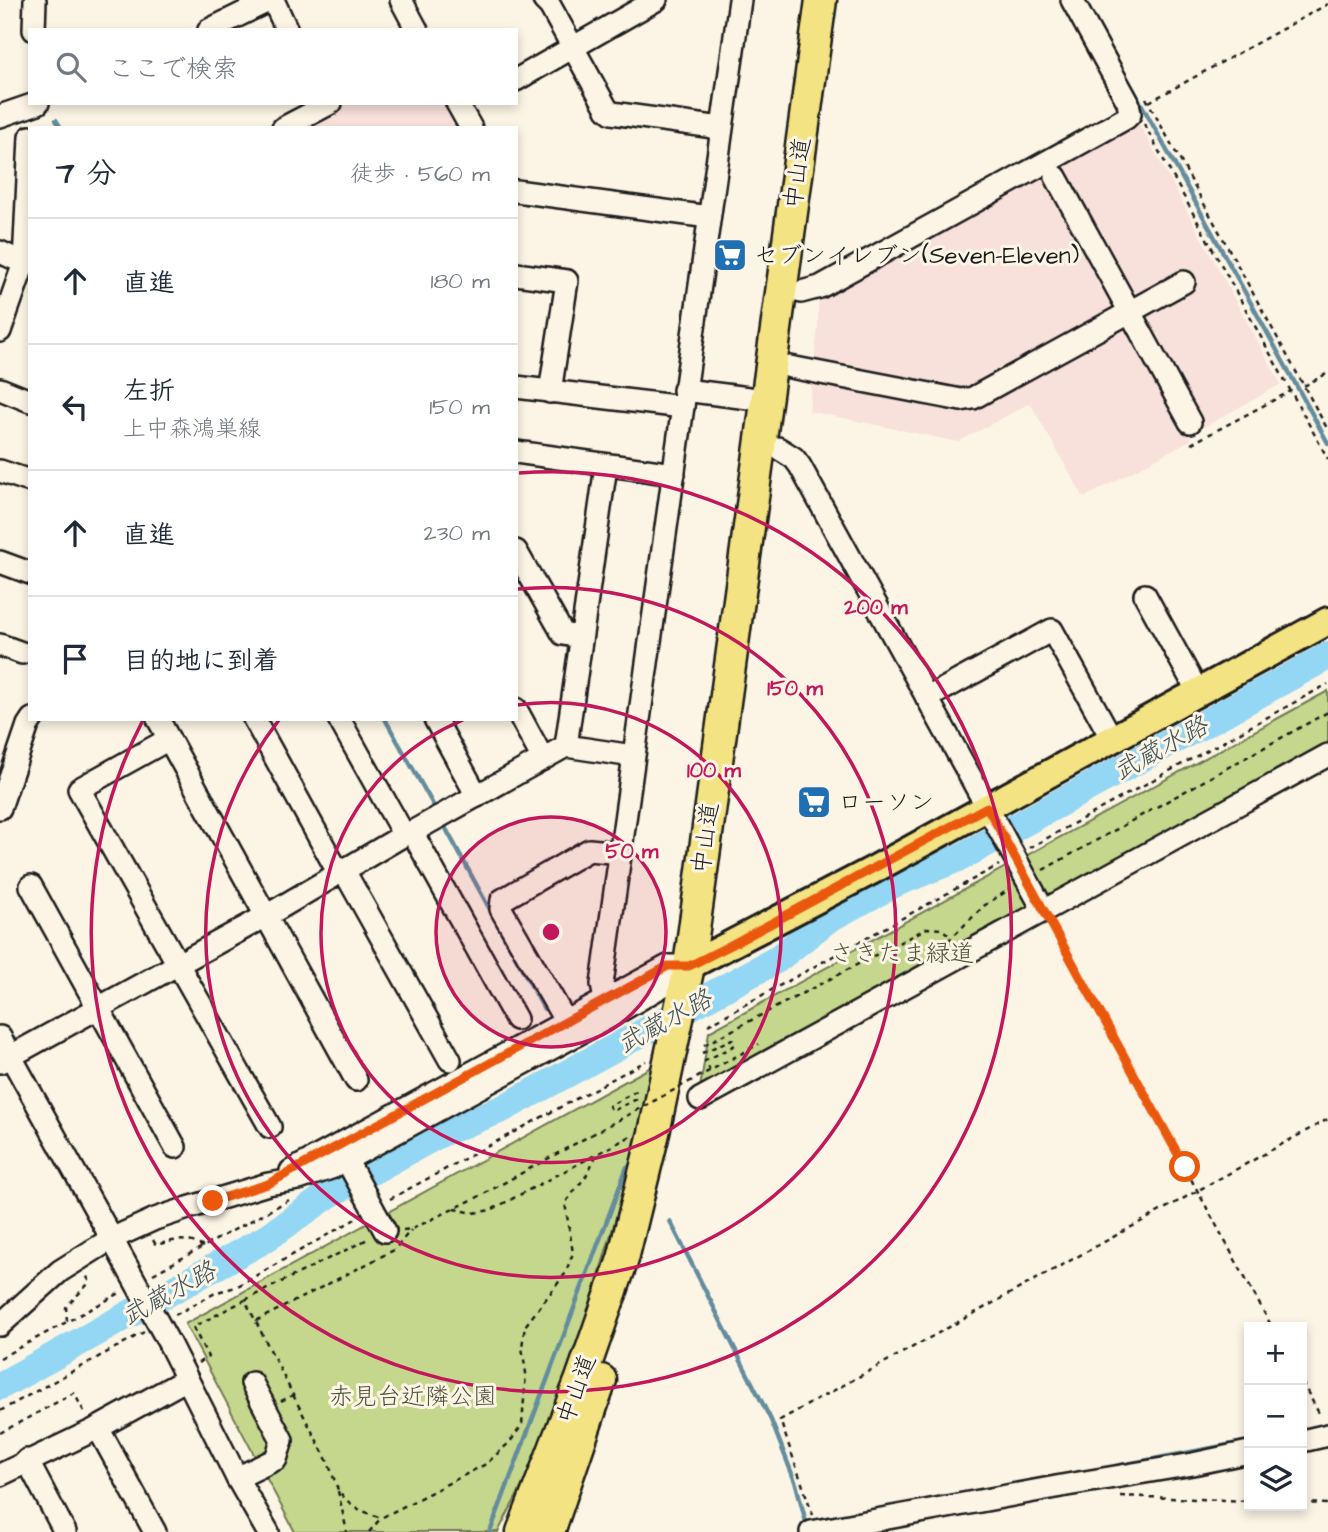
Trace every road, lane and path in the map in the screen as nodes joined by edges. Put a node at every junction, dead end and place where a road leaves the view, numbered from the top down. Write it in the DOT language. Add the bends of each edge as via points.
graph roads {
  1 [pos="271,0"];
  2 [pos="401,0"];
  3 [pos="656,0"];
  4 [pos="740,0"];
  5 [pos="821,0"];
  6 [pos="839,0"];
  7 [pos="1072,0"];
  8 [pos="39,3"];
  9 [pos="547,3"];
  10 [pos="1328,4"];
  11 [pos="34,28"];
  12 [pos="213,28"];
  13 [pos="286,28"];
  14 [pos="416,28"];
  15 [pos="574,47"];
  16 [pos="518,79"];
  17 [pos="1142,91"];
  18 [pos="1149,103"];
  19 [pos="30,105"];
  20 [pos="33,105"];
  21 [pos="326,105"];
  22 [pos="1130,114"];
  23 [pos="0,116"];
  24 [pos="30,126"];
  25 [pos="288,126"];
  26 [pos="721,128"];
  27 [pos="1056,177"];
  28 [pos="518,191"];
  29 [pos="709,217"];
  30 [pos="28,220"];
  31 [pos="0,252"];
  32 [pos="27,261"];
  33 [pos="518,274"];
  34 [pos="1184,282"];
  35 [pos="801,292"];
  36 [pos="1130,313"];
  37 [pos="0,331"];
  38 [pos="790,367"];
  39 [pos="1328,373"];
  40 [pos="1304,386"];
  41 [pos="518,387"];
  42 [pos="0,389"];
  43 [pos="1291,391"];
  44 [pos="550,392"];
  45 [pos="684,398"];
  46 [pos="28,400"];
  47 [pos="765,400"];
  48 [pos="1190,422"];
  49 [pos="1328,430"];
  50 [pos="1191,444"];
  51 [pos="778,448"];
  52 [pos="518,452"];
  53 [pos="1328,459"];
  54 [pos="606,466"];
  55 [pos="0,471"];
  56 [pos="674,474"];
  57 [pos="28,480"];
  58 [pos="518,555"];
  59 [pos="0,562"];
  60 [pos="28,572"];
  61 [pos="1144,595"];
  62 [pos="1328,621"];
  63 [pos="580,637"];
  64 [pos="0,645"];
  65 [pos="22,653"];
  66 [pos="1328,684"];
  67 [pos="1198,692"];
  68 [pos="927,698"];
  69 [pos="1328,712"];
  70 [pos="518,713"];
  71 [pos="31,721"];
  72 [pos="159,721"];
  73 [pos="255,721"];
  74 [pos="340,721"];
  75 [pos="436,721"];
  76 [pos="169,739"];
  77 [pos="1112,739"];
  78 [pos="566,746"];
  79 [pos="633,755"];
  80 [pos="1328,755"];
  81 [pos="544,759"];
  82 [pos="477,796"];
  83 [pos="0,808"];
  84 [pos="991,813"];
  85 [pos="408,834"];
  86 [pos="621,853"];
  87 [pos="1013,854"];
  88 [pos="341,871"];
  89 [pos="1032,876"];
  90 [pos="31,886"];
  91 [pos="1012,888"];
  92 [pos="1044,911"];
  93 [pos="266,916"];
  94 [pos="178,964"];
  95 [pos="696,971"];
  96 [pos="609,1007"];
  97 [pos="98,1009"];
  98 [pos="516,1019"];
  99 [pos="566,1022"];
  100 [pos="0,1037"];
  101 [pos="697,1037"];
  102 [pos="759,1044"];
  103 [pos="652,1058"];
  104 [pos="5,1059"];
  105 [pos="450,1060"];
  106 [pos="710,1070"];
  107 [pos="356,1080"];
  108 [pos="638,1090"];
  109 [pos="700,1099"];
  110 [pos="643,1107"];
  111 [pos="1328,1119"];
  112 [pos="270,1126"];
  113 [pos="633,1135"];
  114 [pos="176,1147"];
  115 [pos="597,1154"];
  116 [pos="346,1159"];
  117 [pos="1198,1190"];
  118 [pos="295,1197"];
  119 [pos="371,1205"];
  120 [pos="454,1209"];
  121 [pos="411,1229"];
  122 [pos="385,1231"];
  123 [pos="150,1234"];
  124 [pos="115,1246"];
  125 [pos="203,1247"];
  126 [pos="83,1269"];
  127 [pos="144,1279"];
  128 [pos="120,1293"];
  129 [pos="245,1300"];
  130 [pos="169,1319"];
  131 [pos="67,1321"];
  132 [pos="256,1321"];
  133 [pos="1269,1322"];
  134 [pos="0,1325"];
  135 [pos="144,1332"];
  136 [pos="0,1358"];
  137 [pos="193,1371"];
  138 [pos="252,1383"];
  139 [pos="1304,1385"];
  140 [pos="293,1395"];
  141 [pos="266,1409"];
  142 [pos="0,1411"];
  143 [pos="96,1429"];
  144 [pos="1326,1429"];
  145 [pos="0,1433"];
  146 [pos="1307,1438"];
  147 [pos="1244,1453"];
  148 [pos="27,1460"];
  149 [pos="0,1475"];
  150 [pos="237,1478"];
  151 [pos="338,1490"];
  152 [pos="1116,1496"];
  153 [pos="1244,1501"];
  154 [pos="1307,1503"];
  155 [pos="1328,1504"];
  156 [pos="380,1518"];
  157 [pos="65,1532"];
  158 [pos="155,1532"];
  159 [pos="268,1532"];
  160 [pos="347,1532"];
  161 [pos="369,1532"];
  162 [pos="522,1532"];
  163 [pos="549,1532"];
  164 [pos="814,1532"];
  1 -- 12 [label="street"];
  1 -- 13 [label="street"];
  2 -- 14 [label="street"];
  3 -- 15 [label="street"];
  4 -- 26 [label="street"];
  5 -- 47 [label="highway, 中山道"];
  6 -- 35 [label="highway, 中山道"];
  7 -- 22 [label="street" via="1128,102"];
  8 -- 11 [label="street"];
  9 -- 15 [label="street"];
  10 -- 18 [label="path"];
  15 -- 16 [label="street"];
  15 -- 26 [label="street" via="612,113"];
  17 -- 18 [label="path"];
  18 -- 40 [label="path"];
  19 -- 23 [label="street"];
  20 -- 24 [label="street"];
  21 -- 25 [label="street"];
  22 -- 35 [label="street" via="820,287"];
  22 -- 43 [label="path" via="1141,119"];
  26 -- 29 [label="street"];
  27 -- 36 [label="street"];
  28 -- 29 [label="street"];
  29 -- 45 [label="street"];
  30 -- 32 [label="street"];
  31 -- 32 [label="street"];
  32 -- 37 [label="street"];
  33 -- 44 [label="street" via="567,281"];
  34 -- 36 [label="street"];
  35 -- 38 [label="highway, 中山道"];
  36 -- 38 [label="street" via="973,398 961,400"];
  36 -- 48 [label="street"];
  38 -- 51 [label="highway, 中山道"];
  39 -- 40 [label="path"];
  40 -- 49 [label="path"];
  41 -- 44 [label="street"];
  42 -- 46 [label="street"];
  43 -- 50 [label="path"];
  43 -- 53 [label="path"];
  44 -- 45 [label="street"];
  45 -- 47 [label="street"];
  45 -- 56 [label="street"];
  47 -- 95 [label="highway, 中山道"];
  51 -- 68 [label="street" via="800,466"];
  51 -- 95 [label="highway, 中山道"];
  52 -- 54 [label="street"];
  54 -- 56 [label="street"];
  54 -- 63 [label="street"];
  55 -- 57 [label="street"];
  56 -- 79 [label="street"];
  58 -- 63 [label="street" via="563,634"];
  59 -- 60 [label="street"];
  61 -- 67 [label="street"];
  62 -- 67 [label="main road"];
  63 -- 78 [label="street"];
  64 -- 65 [label="street"];
  66 -- 87 [label="path"];
  67 -- 77 [label="main road"];
  68 -- 77 [label="street" via="1052,630"];
  68 -- 84 [label="street"];
  69 -- 89 [label="path"];
  70 -- 81 [label="street"];
  71 -- 83 [label="street"];
  72 -- 76 [label="street"];
  73 -- 88 [label="street"];
  74 -- 85 [label="street"];
  75 -- 82 [label="street"];
  76 -- 93 [label="street"];
  76 -- 94 [label="street" via="79,789"];
  77 -- 84 [label="main road"];
  78 -- 79 [label="street"];
  78 -- 81 [label="street"];
  79 -- 86 [label="street"];
  80 -- 92 [label="street"];
  81 -- 82 [label="street"];
  82 -- 85 [label="street"];
  84 -- 87 [label="street"];
  84 -- 95 [label="main road"];
  85 -- 88 [label="street"];
  85 -- 98 [label="street"];
  86 -- 96 [label="street" via="602,984"];
  86 -- 99 [label="street" via="589,850 502,900 501,909"];
  87 -- 92 [label="street"];
  87 -- 101 [label="path"];
  88 -- 93 [label="street"];
  88 -- 105 [label="street"];
  90 -- 97 [label="street"];
  91 -- 101 [label="path" via="985,905 952,938 942,929 927,928"];
  92 -- 109 [label="street"];
  92 -- 117 [label="path"];
  93 -- 94 [label="street"];
  93 -- 107 [label="street"];
  94 -- 97 [label="street"];
  94 -- 112 [label="street"];
  95 -- 96 [label="street"];
  95 -- 101 [label="highway, 中山道"];
  96 -- 99 [label="street"];
  96 -- 116 [label="street"];
  97 -- 104 [label="street"];
  97 -- 114 [label="street"];
  99 -- 116 [label="street"];
  100 -- 104 [label="street"];
  101 -- 106 [label="path" via="732,1039 735,1045 705,1061"];
  101 -- 162 [label="highway, 中山道" via="581,1378"];
  101 -- 163 [label="highway, 中山道" via="642,1248"];
  102 -- 106 [label="path, bridge"];
  103 -- 119 [label="path"];
  104 -- 124 [label="street"];
  106 -- 110 [label="path, bridge"];
  108 -- 110 [label="path" via="609,1106 612,1111 639,1098"];
  110 -- 120 [label="path, bridge"];
  111 -- 117 [label="path"];
  113 -- 115 [label="path"];
  115 -- 120 [label="path" via="491,1210"];
  115 -- 156 [label="path" via="565,1203 573,1253 565,1274 525,1326 522,1425 486,1464"];
  116 -- 119 [label="street"];
  116 -- 124 [label="street" via="299,1179 155,1219"];
  117 -- 133 [label="path"];
  117 -- 164 [label="path" via="780,1420 807,1495"];
  118 -- 125 [label="path"];
  119 -- 122 [label="street"];
  119 -- 130 [label="path" via="236,1287 217,1292"];
  120 -- 121 [label="path"];
  121 -- 122 [label="path"];
  121 -- 132 [label="path" via="394,1250"];
  122 -- 129 [label="path"];
  123 -- 125 [label="path" via="156,1245 191,1240"];
  124 -- 134 [label="street" via="60,1271"];
  124 -- 137 [label="street, bridge" via="169,1343"];
  125 -- 127 [label="path"];
  126 -- 131 [label="path" via="90,1282 66,1307"];
  128 -- 131 [label="path"];
  129 -- 132 [label="path"];
  129 -- 137 [label="path" via="193,1326 208,1357"];
  131 -- 136 [label="path"];
  132 -- 140 [label="path"];
  135 -- 142 [label="path"];
  137 -- 143 [label="street"];
  137 -- 150 [label="street"];
  138 -- 141 [label="street"];
  139 -- 144 [label="path"];
  140 -- 141 [label="path"];
  140 -- 151 [label="path"];
  141 -- 150 [label="street" via="282,1440 276,1459"];
  143 -- 145 [label="path" via="74,1393"];
  143 -- 148 [label="street"];
  143 -- 158 [label="street"];
  144 -- 146 [label="street"];
  147 -- 164 [label="street"];
  148 -- 149 [label="street"];
  148 -- 157 [label="street"];
  150 -- 159 [label="street"];
  151 -- 156 [label="path" via="360,1510"];
  151 -- 160 [label="path"];
  152 -- 153 [label="path"];
  154 -- 155 [label="path"];
  156 -- 161 [label="path"];
}
